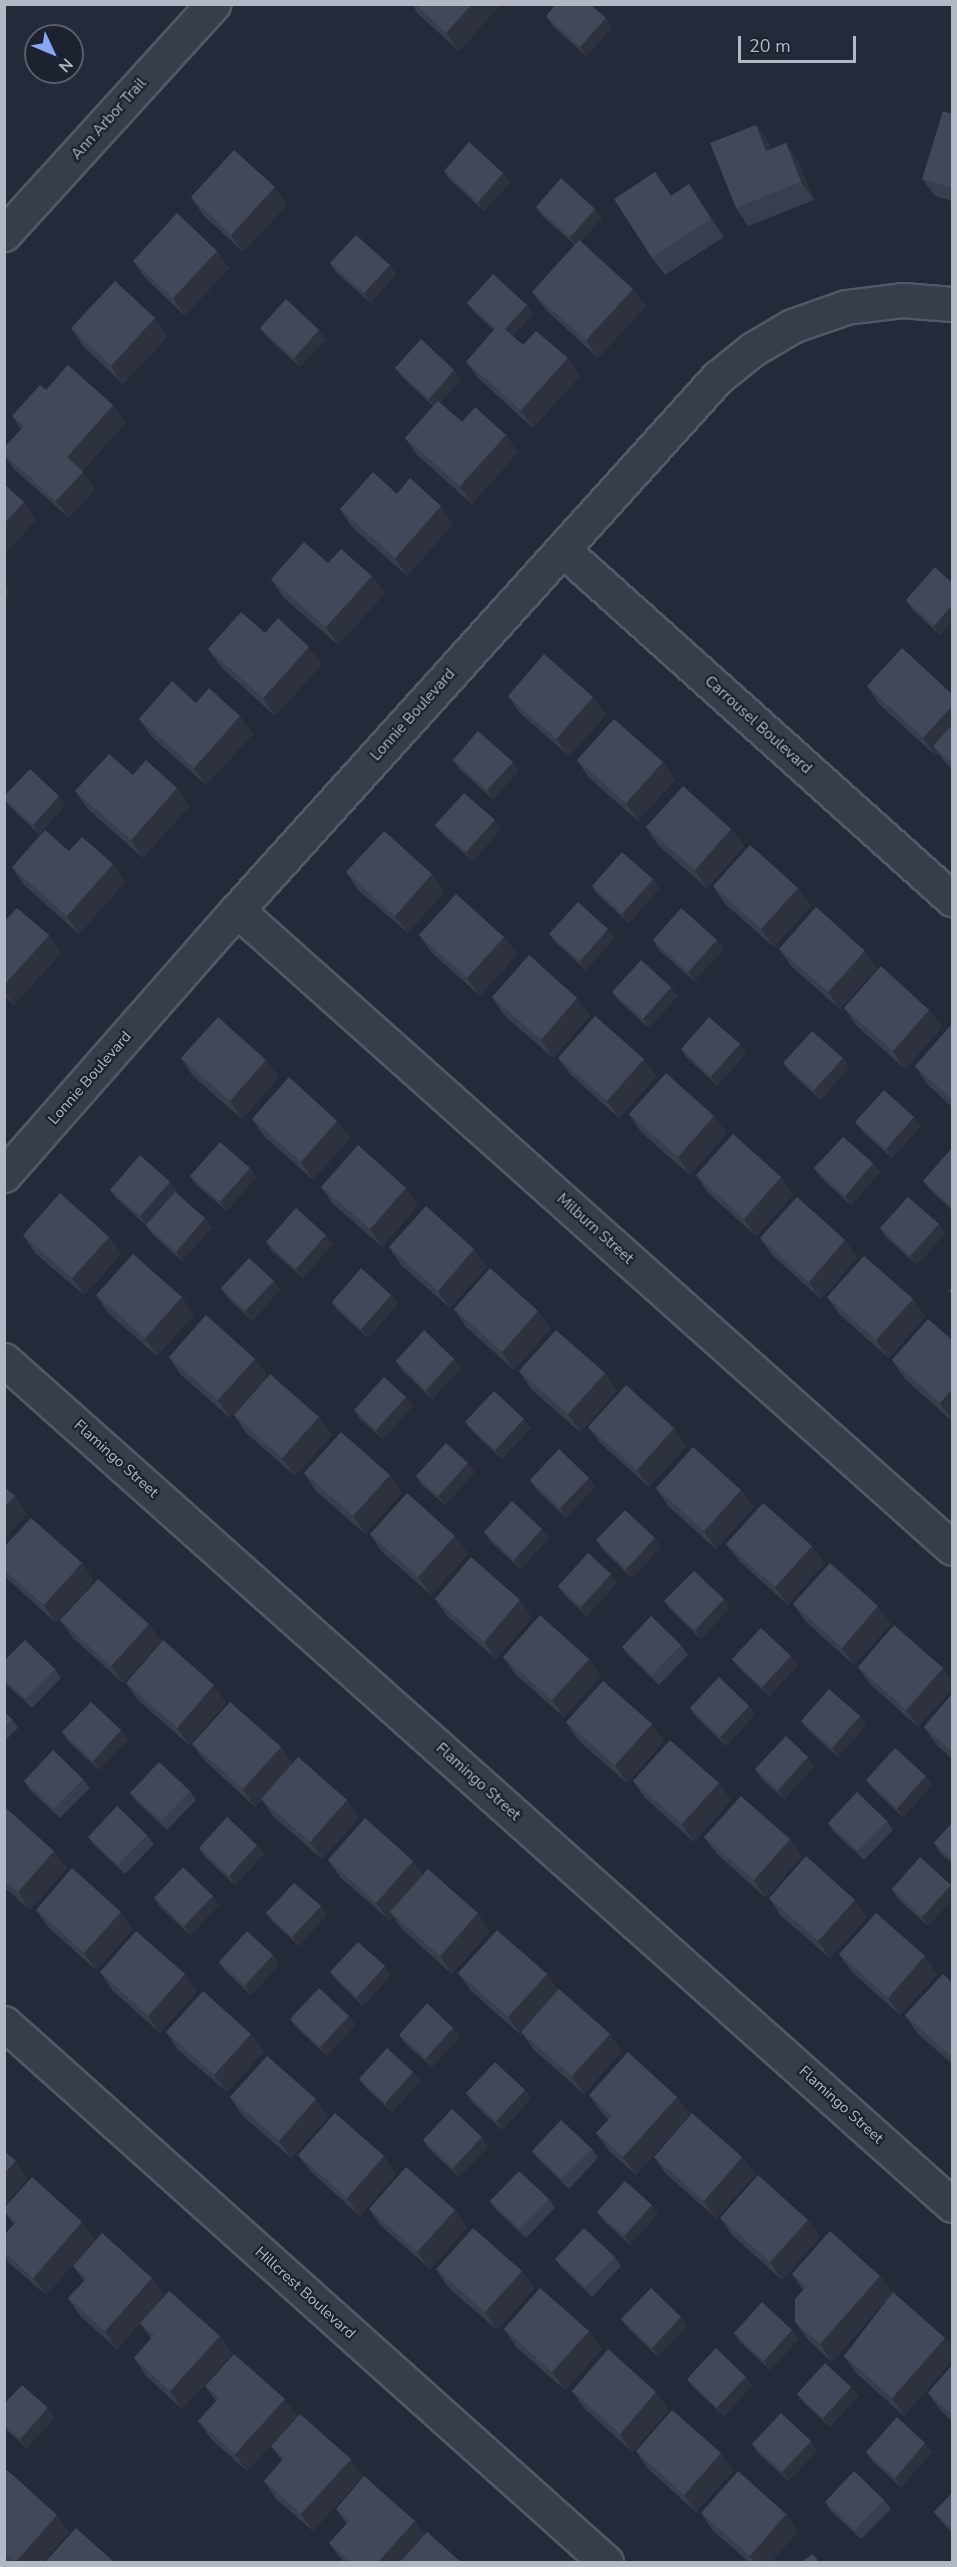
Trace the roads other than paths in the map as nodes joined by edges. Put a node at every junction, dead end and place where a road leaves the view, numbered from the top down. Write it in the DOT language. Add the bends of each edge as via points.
graph roads {
  1 [pos="213,4"];
  2 [pos="4,234"];
  3 [pos="952,304"];
  4 [pos="563,550"];
  5 [pos="952,899"];
  6 [pos="237,910"];
  7 [pos="4,1175"];
  8 [pos="4,1360"];
  9 [pos="952,1548"];
  10 [pos="4,2023"];
  11 [pos="952,2205"];
  12 [pos="606,2562"];
  1 -- 2 [label="street, Ann Arbor Trail"];
  3 -- 4 [label="street, Lonnie Boulevard" via="902,300 858,305 792,326 753,349 717,378"];
  4 -- 5 [label="street, Carrousel Boulevard"];
  4 -- 6 [label="street, Lonnie Boulevard"];
  6 -- 7 [label="street, Lonnie Boulevard"];
  6 -- 9 [label="street, Milburn Street"];
  8 -- 11 [label="street, Flamingo Street"];
  10 -- 12 [label="street, Hillcrest Boulevard"];
}
